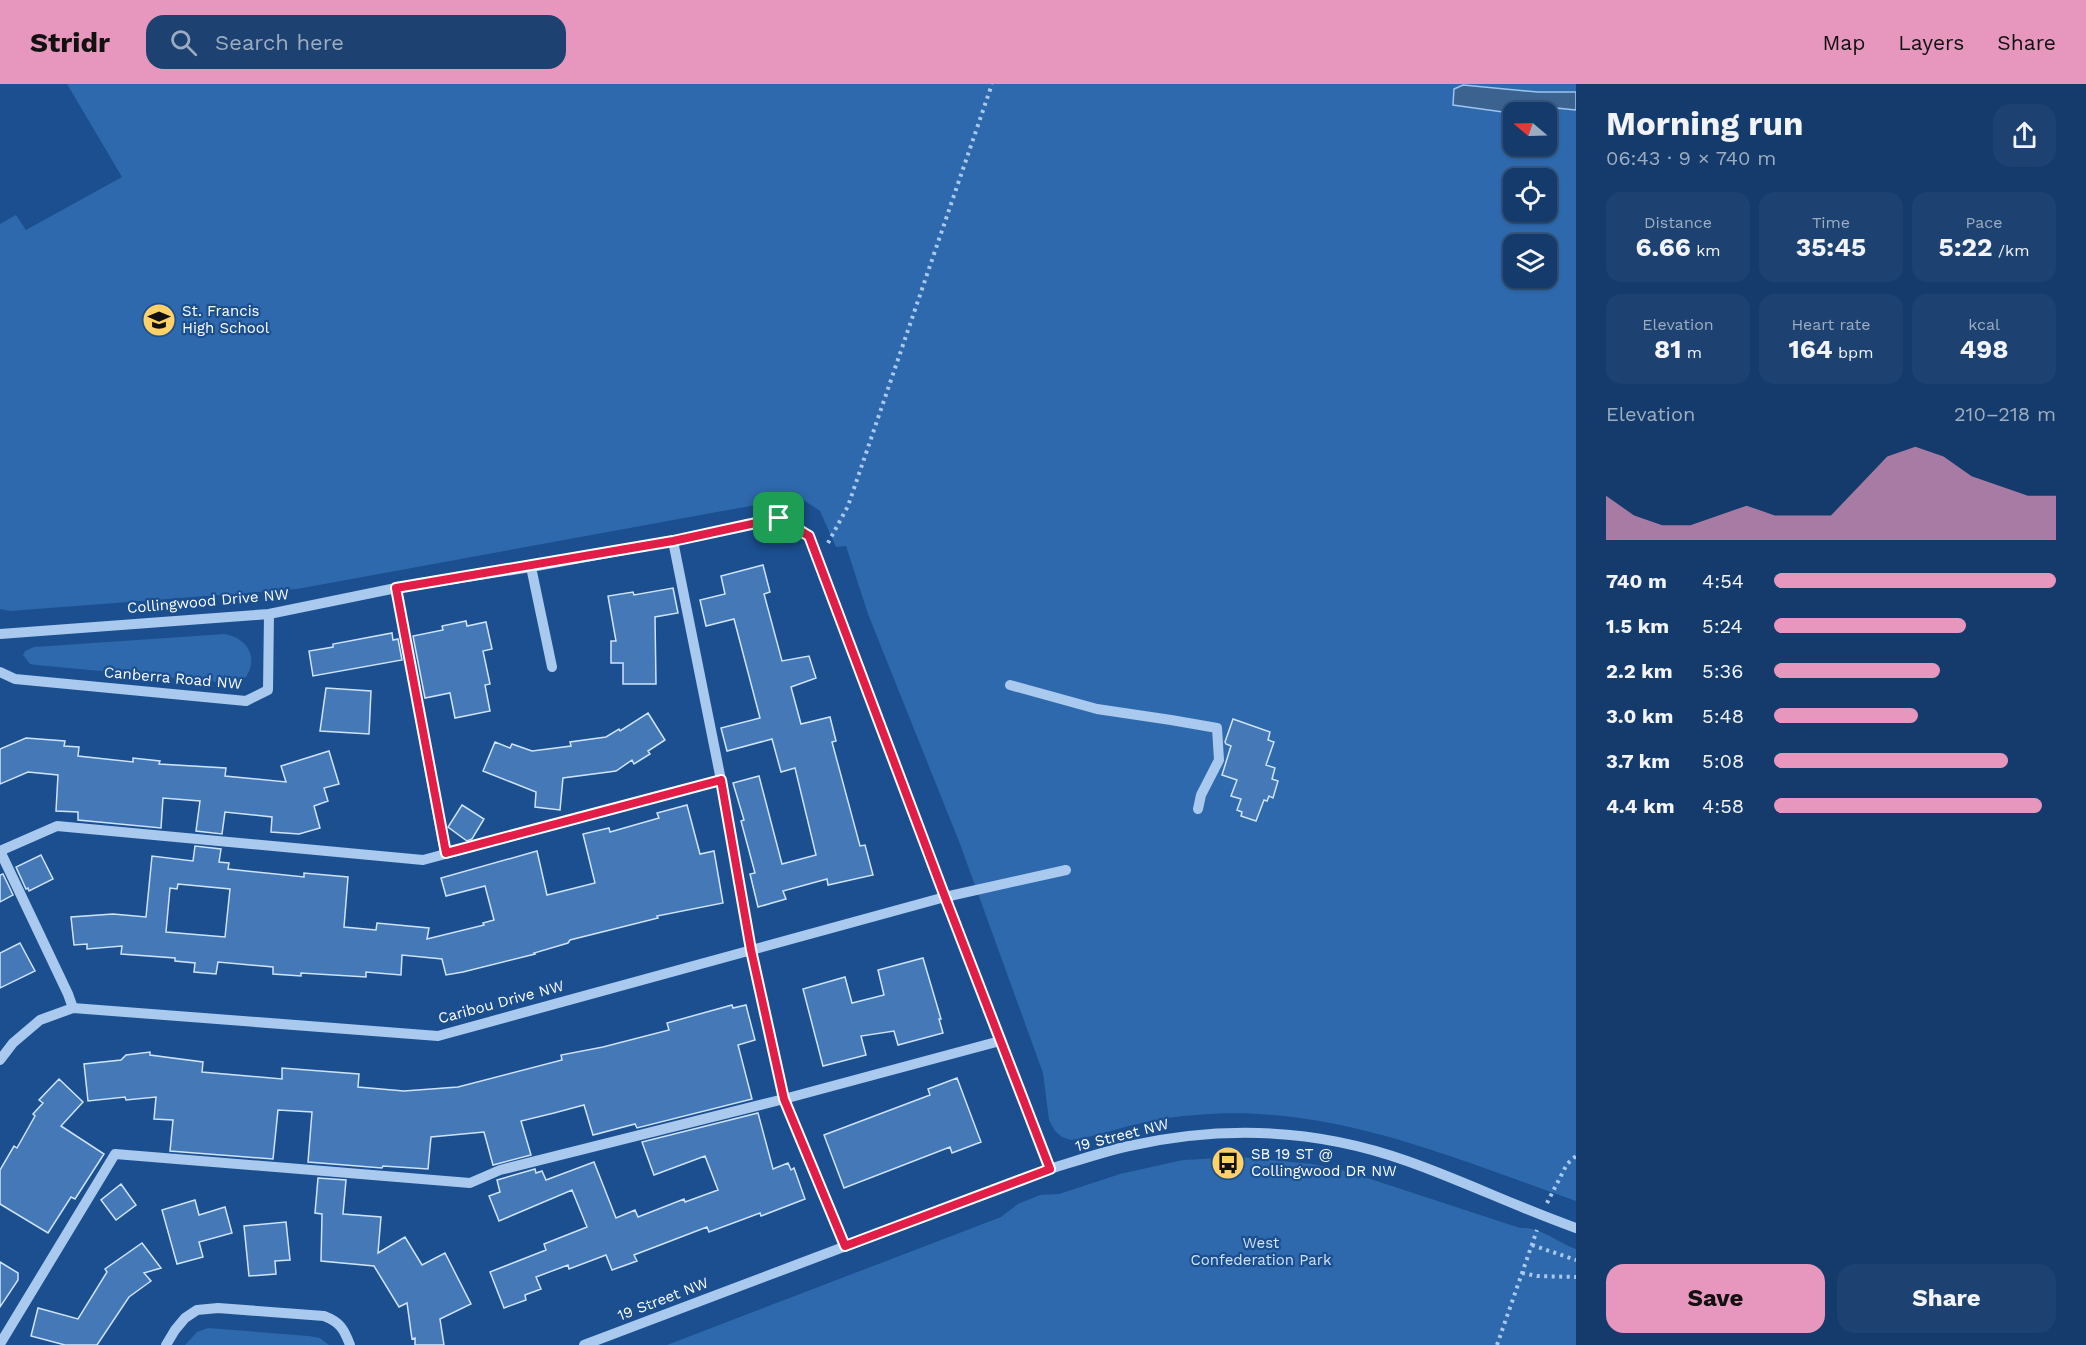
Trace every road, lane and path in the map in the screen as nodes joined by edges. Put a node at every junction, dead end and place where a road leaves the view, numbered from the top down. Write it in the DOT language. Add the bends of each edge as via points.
graph roads {
  1 [pos="992,84"];
  2 [pos="673,541"];
  3 [pos="819,561"];
  4 [pos="531,567"];
  5 [pos="396,588"];
  6 [pos="269,614"];
  7 [pos="0,634"];
  8 [pos="552,667"];
  9 [pos="0,672"];
  10 [pos="1010,685"];
  11 [pos="721,780"];
  12 [pos="1198,809"];
  13 [pos="0,851"];
  14 [pos="446,853"];
  15 [pos="1066,870"];
  16 [pos="945,897"];
  17 [pos="751,950"];
  18 [pos="73,1008"];
  19 [pos="1000,1041"];
  20 [pos="0,1060"];
  21 [pos="784,1099"];
  22 [pos="1576,1156"];
  23 [pos="1050,1169"];
  24 [pos="1550,1197"];
  25 [pos="1576,1228"];
  26 [pos="1537,1232"];
  27 [pos="1532,1245"];
  28 [pos="845,1246"];
  29 [pos="1576,1260"];
  30 [pos="1522,1273"];
  31 [pos="1576,1277"];
  32 [pos="0,1344"];
  33 [pos="166,1345"];
  34 [pos="350,1345"];
  35 [pos="584,1345"];
  36 [pos="1497,1345"];
  1 -- 3 [label="path" via="848,506"];
  2 -- 3 [label="street, Collingwood Drive NW" via="779,518 809,536"];
  2 -- 4 [label="street, Collingwood Drive NW"];
  2 -- 11 [label="street"];
  3 -- 16 [label="street, Collingwood Drive NW"];
  4 -- 5 [label="street, Collingwood Drive NW"];
  4 -- 8 [label="street"];
  5 -- 6 [label="street, Collingwood Drive NW"];
  5 -- 14 [label="street"];
  6 -- 7 [label="street, Collingwood Drive NW"];
  6 -- 9 [label="street, Canberra Road NW" via="268,690 246,701 15,679"];
  10 -- 12 [label="street" via="1097,709 1217,729 1219,760"];
  11 -- 14 [label="street"];
  11 -- 17 [label="street"];
  13 -- 14 [label="street" via="57,826 423,860"];
  13 -- 18 [label="street"];
  15 -- 16 [label="street, Caribou Drive NW"];
  16 -- 17 [label="street, Caribou Drive NW"];
  16 -- 19 [label="street, Collingwood Drive NW"];
  17 -- 18 [label="street, Caribou Drive NW" via="438,1036"];
  17 -- 21 [label="street"];
  18 -- 20 [label="street, Caribou Drive NW" via="40,1020"];
  19 -- 21 [label="street"];
  19 -- 23 [label="street, Collingwood Drive NW"];
  21 -- 28 [label="street"];
  21 -- 32 [label="street" via="500,1170 470,1183 115,1154"];
  22 -- 24 [label="path" via="1567,1164"];
  23 -- 25 [label="street, 19 Street NW" via="1126,1146 1174,1137 1235,1131 1280,1134 1322,1139 1406,1161"];
  23 -- 28 [label="street, 19 Street NW"];
  26 -- 27 [label="path"];
  27 -- 29 [label="path"];
  27 -- 30 [label="path"];
  28 -- 35 [label="street, 19 Street NW"];
  30 -- 31 [label="path"];
  30 -- 36 [label="path"];
  33 -- 34 [label="street" via="185,1318 197,1311 218,1308 324,1316 337,1321"];
}
